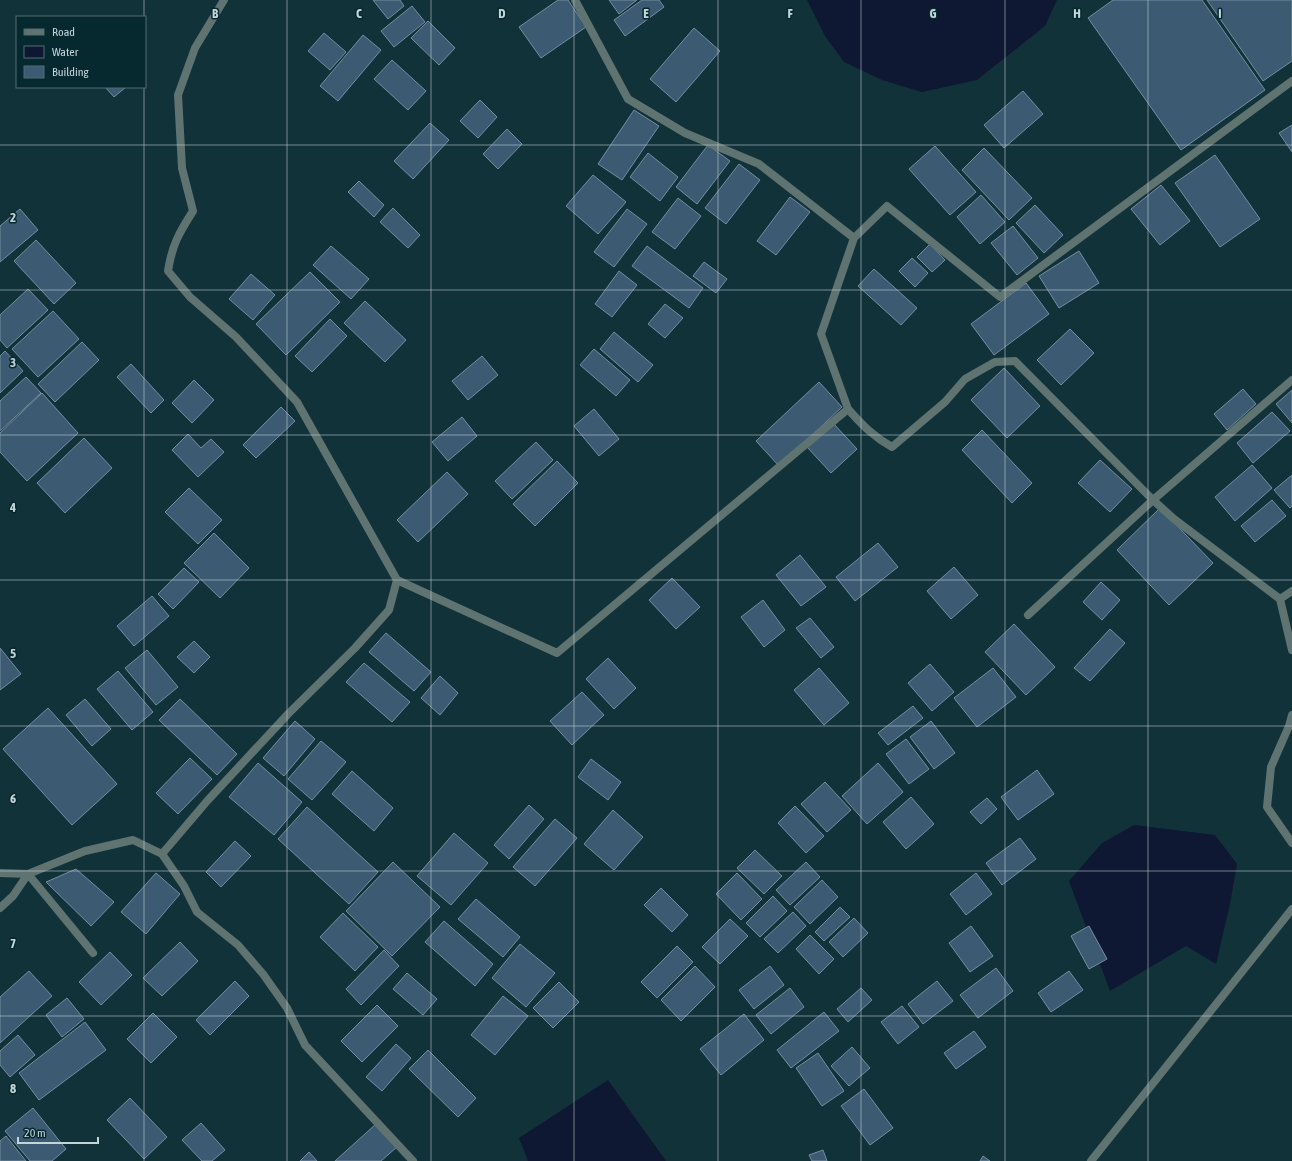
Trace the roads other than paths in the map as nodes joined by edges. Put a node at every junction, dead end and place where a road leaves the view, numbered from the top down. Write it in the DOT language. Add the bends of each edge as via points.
graph roads {
  1 [pos="224,0"];
  2 [pos="576,0"];
  3 [pos="1292,81"];
  4 [pos="854,238"];
  5 [pos="1292,380"];
  6 [pos="848,409"];
  7 [pos="1153,500"];
  8 [pos="397,580"];
  9 [pos="1292,592"];
  10 [pos="1280,599"];
  11 [pos="1028,616"];
  12 [pos="1292,650"];
  13 [pos="1292,715"];
  14 [pos="1292,843"];
  15 [pos="162,854"];
  16 [pos="0,872"];
  17 [pos="28,874"];
  18 [pos="0,908"];
  19 [pos="1292,909"];
  20 [pos="93,953"];
  21 [pos="413,1161"];
  22 [pos="1092,1161"];
  1 -- 8 [label="street" via="195,48 178,95 182,168 193,211 172,249 168,271 190,297 236,337 297,402"];
  2 -- 4 [label="street" via="628,99 685,133 759,164"];
  3 -- 4 [label="street" via="1000,297 887,206"];
  4 -- 6 [label="street" via="821,334"];
  5 -- 7 [label="street"];
  6 -- 7 [label="street" via="864,428 892,447 945,402 964,379 996,362 1015,361"];
  6 -- 8 [label="street" via="557,653"];
  7 -- 10 [label="street" via="1174,519"];
  7 -- 11 [label="street"];
  8 -- 15 [label="street" via="389,610 355,648 278,724"];
  9 -- 10 [label="street"];
  10 -- 12 [label="street"];
  13 -- 14 [label="street" via="1271,767 1267,807"];
  15 -- 17 [label="street" via="133,840 85,851"];
  15 -- 21 [label="street" via="184,886 197,912 238,945 263,974 287,1008 305,1045"];
  16 -- 17 [label="street"];
  17 -- 18 [label="street" via="13,896"];
  17 -- 20 [label="street"];
  19 -- 22 [label="street"];
}
